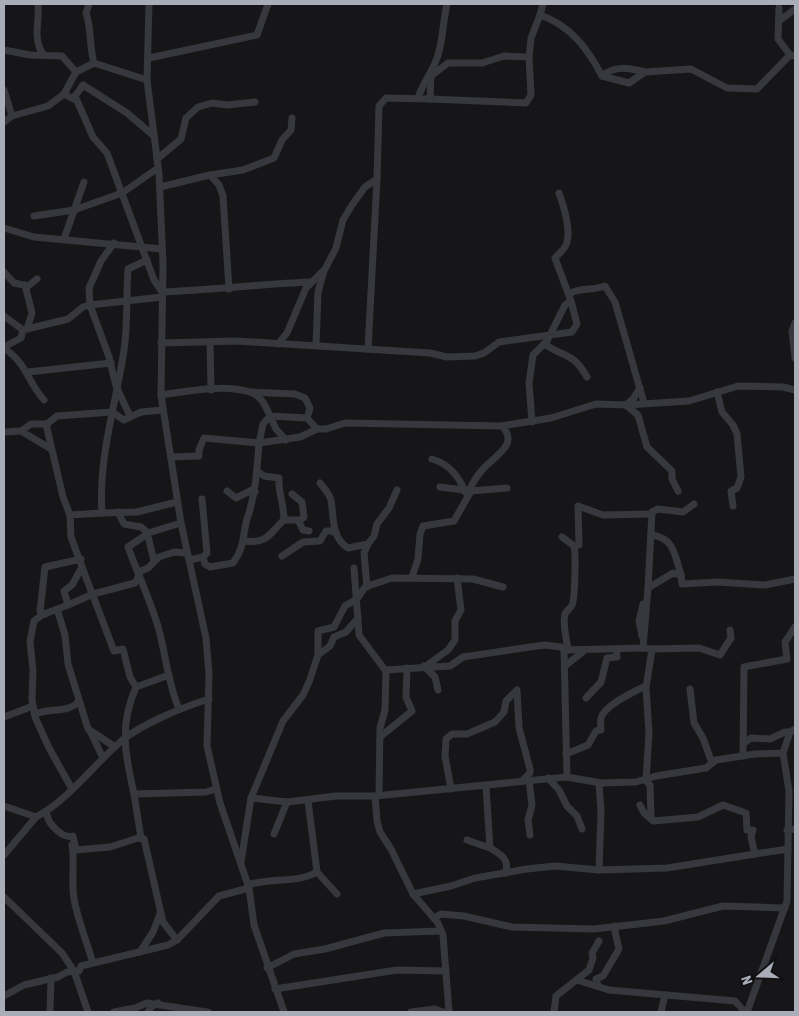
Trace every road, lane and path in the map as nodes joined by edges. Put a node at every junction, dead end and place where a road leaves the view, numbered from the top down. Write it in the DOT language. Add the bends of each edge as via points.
graph roads {
  1 [pos="38,4"];
  2 [pos="89,4"];
  3 [pos="149,4"];
  4 [pos="268,4"];
  5 [pos="447,4"];
  6 [pos="543,4"];
  7 [pos="779,8"];
  8 [pos="795,9"];
  9 [pos="540,15"];
  10 [pos="779,21"];
  11 [pos="4,50"];
  12 [pos="43,54"];
  13 [pos="792,56"];
  14 [pos="529,57"];
  15 [pos="149,58"];
  16 [pos="94,63"];
  17 [pos="76,72"];
  18 [pos="644,72"];
  19 [pos="431,76"];
  20 [pos="602,76"];
  21 [pos="147,80"];
  22 [pos="4,90"];
  23 [pos="64,94"];
  24 [pos="75,96"];
  25 [pos="418,98"];
  26 [pos="430,99"];
  27 [pos="255,102"];
  28 [pos="12,116"];
  29 [pos="292,118"];
  30 [pos="4,122"];
  31 [pos="154,136"];
  32 [pos="158,159"];
  33 [pos="158,168"];
  34 [pos="210,175"];
  35 [pos="377,179"];
  36 [pos="84,182"];
  37 [pos="160,187"];
  38 [pos="122,193"];
  39 [pos="559,193"];
  40 [pos="74,210"];
  41 [pos="34,216"];
  42 [pos="4,228"];
  43 [pos="64,239"];
  44 [pos="114,243"];
  45 [pos="142,247"];
  46 [pos="162,249"];
  47 [pos="147,260"];
  48 [pos="324,271"];
  49 [pos="4,272"];
  50 [pos="37,279"];
  51 [pos="311,282"];
  52 [pos="24,285"];
  53 [pos="229,289"];
  54 [pos="162,294"];
  55 [pos="570,297"];
  56 [pos="125,300"];
  57 [pos="90,305"];
  58 [pos="4,316"];
  59 [pos="795,323"];
  60 [pos="25,329"];
  61 [pos="549,336"];
  62 [pos="21,338"];
  63 [pos="210,342"];
  64 [pos="161,343"];
  65 [pos="278,344"];
  66 [pos="544,344"];
  67 [pos="316,345"];
  68 [pos="4,347"];
  69 [pos="368,349"];
  70 [pos="15,356"];
  71 [pos="795,358"];
  72 [pos="111,363"];
  73 [pos="28,372"];
  74 [pos="587,377"];
  75 [pos="116,386"];
  76 [pos="640,388"];
  77 [pos="793,388"];
  78 [pos="211,390"];
  79 [pos="251,392"];
  80 [pos="717,392"];
  81 [pos="275,393"];
  82 [pos="161,395"];
  83 [pos="44,400"];
  84 [pos="264,404"];
  85 [pos="644,404"];
  86 [pos="626,405"];
  87 [pos="163,410"];
  88 [pos="111,416"];
  89 [pos="270,416"];
  90 [pos="127,418"];
  91 [pos="307,418"];
  92 [pos="532,422"];
  93 [pos="46,424"];
  94 [pos="502,426"];
  95 [pos="317,429"];
  96 [pos="21,430"];
  97 [pos="4,432"];
  98 [pos="286,440"];
  99 [pos="259,443"];
  100 [pos="51,449"];
  101 [pos="171,457"];
  102 [pos="432,459"];
  103 [pos="257,471"];
  104 [pos="320,482"];
  105 [pos="440,487"];
  106 [pos="507,488"];
  107 [pos="397,490"];
  108 [pos="227,491"];
  109 [pos="678,491"];
  110 [pos="255,492"];
  111 [pos="468,492"];
  112 [pos="292,494"];
  113 [pos="202,499"];
  114 [pos="178,502"];
  115 [pos="694,504"];
  116 [pos="733,506"];
  117 [pos="118,512"];
  118 [pos="102,513"];
  119 [pos="650,514"];
  120 [pos="70,515"];
  121 [pos="284,520"];
  122 [pos="299,521"];
  123 [pos="181,523"];
  124 [pos="309,531"];
  125 [pos="147,533"];
  126 [pos="336,533"];
  127 [pos="651,535"];
  128 [pos="562,537"];
  129 [pos="244,541"];
  130 [pos="368,544"];
  131 [pos="579,545"];
  132 [pos="188,556"];
  133 [pos="282,556"];
  134 [pos="203,557"];
  135 [pos="154,561"];
  136 [pos="81,563"];
  137 [pos="354,568"];
  138 [pos="681,575"];
  139 [pos="412,577"];
  140 [pos="139,578"];
  141 [pos="457,578"];
  142 [pos="795,579"];
  143 [pos="504,587"];
  144 [pos="364,589"];
  145 [pos="648,591"];
  146 [pos="93,594"];
  147 [pos="357,599"];
  148 [pos="68,605"];
  149 [pos="57,609"];
  150 [pos="45,614"];
  151 [pos="358,618"];
  152 [pos="334,627"];
  153 [pos="795,627"];
  154 [pos="348,629"];
  155 [pos="730,630"];
  156 [pos="359,635"];
  157 [pos="643,644"];
  158 [pos="616,649"];
  159 [pos="652,649"];
  160 [pos="566,650"];
  161 [pos="585,650"];
  162 [pos="318,654"];
  163 [pos="425,666"];
  164 [pos="565,666"];
  165 [pos="407,668"];
  166 [pos="386,670"];
  167 [pos="169,675"];
  168 [pos="646,686"];
  169 [pos="136,687"];
  170 [pos="690,689"];
  171 [pos="438,690"];
  172 [pos="586,698"];
  173 [pos="209,699"];
  174 [pos="79,701"];
  175 [pos="33,706"];
  176 [pos="179,709"];
  177 [pos="35,714"];
  178 [pos="4,717"];
  179 [pos="792,730"];
  180 [pos="90,732"];
  181 [pos="381,736"];
  182 [pos="124,739"];
  183 [pos="744,743"];
  184 [pos="115,747"];
  185 [pos="783,753"];
  186 [pos="566,754"];
  187 [pos="743,756"];
  188 [pos="103,758"];
  189 [pos="712,762"];
  190 [pos="567,777"];
  191 [pos="548,778"];
  192 [pos="526,780"];
  193 [pos="646,781"];
  194 [pos="599,783"];
  195 [pos="486,786"];
  196 [pos="72,789"];
  197 [pos="216,789"];
  198 [pos="451,789"];
  199 [pos="134,794"];
  200 [pos="377,795"];
  201 [pos="250,798"];
  202 [pos="308,801"];
  203 [pos="287,802"];
  204 [pos="640,805"];
  205 [pos="4,806"];
  206 [pos="43,813"];
  207 [pos="36,817"];
  208 [pos="651,818"];
  209 [pos="582,829"];
  210 [pos="791,829"];
  211 [pos="274,834"];
  212 [pos="530,835"];
  213 [pos="69,837"];
  214 [pos="141,838"];
  215 [pos="467,840"];
  216 [pos="490,848"];
  217 [pos="788,849"];
  218 [pos="755,854"];
  219 [pos="4,855"];
  220 [pos="241,862"];
  221 [pos="599,870"];
  222 [pos="317,872"];
  223 [pos="504,873"];
  224 [pos="249,886"];
  225 [pos="336,894"];
  226 [pos="412,894"];
  227 [pos="4,897"];
  228 [pos="785,908"];
  229 [pos="160,914"];
  230 [pos="434,918"];
  231 [pos="616,926"];
  232 [pos="441,931"];
  233 [pos="177,940"];
  234 [pos="599,941"];
  235 [pos="140,953"];
  236 [pos="93,963"];
  237 [pos="267,968"];
  238 [pos="588,970"];
  239 [pos="74,971"];
  240 [pos="446,971"];
  241 [pos="50,979"];
  242 [pos="577,980"];
  243 [pos="597,983"];
  244 [pos="275,989"];
  245 [pos="4,996"];
  246 [pos="665,996"];
  247 [pos="158,1003"];
  248 [pos="193,1011"];
  249 [pos="284,1011"];
  250 [pos="445,1011"];
  251 [pos="50,1012"];
  252 [pos="88,1012"];
  253 [pos="114,1012"];
  254 [pos="148,1012"];
  255 [pos="208,1012"];
  256 [pos="274,1012"];
  257 [pos="411,1012"];
  258 [pos="554,1012"];
  259 [pos="661,1012"];
  260 [pos="746,1012"];
  1 -- 12 [label="street" via="36,28"];
  2 -- 16 [label="street" via="86,14 91,25 90,49"];
  3 -- 15 [label="street"];
  4 -- 15 [label="street" via="257,35"];
  5 -- 19 [label="street" via="440,49"];
  6 -- 9 [label="street"];
  7 -- 10 [label="street"];
  8 -- 10 [label="street"];
  9 -- 14 [label="street" via="531,38"];
  9 -- 20 [label="street" via="572,34 587,50"];
  10 -- 13 [label="street" via="778,39"];
  11 -- 12 [label="street"];
  12 -- 17 [label="street" via="62,56"];
  13 -- 18 [label="street" via="757,89 727,88 691,68"];
  14 -- 19 [label="street" via="504,56 482,63 448,63"];
  14 -- 26 [label="street" via="531,95 526,103"];
  15 -- 21 [label="street"];
  16 -- 17 [label="street"];
  16 -- 21 [label="street"];
  17 -- 23 [label="street"];
  18 -- 20 [label="street" via="631,68 616,69"];
  18 -- 20 [label="street" via="629,83"];
  19 -- 25 [label="street" via="423,84"];
  19 -- 26 [label="street"];
  21 -- 31 [label="street"];
  22 -- 28 [label="street"];
  23 -- 24 [label="street" via="73,99"];
  23 -- 28 [label="street" via="48,106"];
  24 -- 31 [label="street" via="83,85 88,87"];
  24 -- 38 [label="street" via="93,137 107,153"];
  25 -- 26 [label="street"];
  25 -- 35 [label="street" via="386,98 380,102"];
  27 -- 32 [label="street" via="212,103 198,107 186,118 181,139"];
  28 -- 30 [label="street"];
  29 -- 34 [label="street" via="291,130 282,140 274,158 243,170"];
  31 -- 32 [label="street"];
  32 -- 33 [label="street"];
  33 -- 37 [label="street"];
  33 -- 38 [label="street"];
  34 -- 37 [label="street"];
  34 -- 53 [label="street" via="223,196"];
  35 -- 48 [label="street" via="365,187 343,220 336,248"];
  35 -- 69 [label="street"];
  36 -- 40 [label="street"];
  37 -- 46 [label="street"];
  38 -- 40 [label="street"];
  38 -- 45 [label="street"];
  39 -- 55 [label="street" via="568,239 554,258"];
  40 -- 41 [label="street"];
  40 -- 43 [label="street"];
  42 -- 43 [label="street" via="34,237"];
  43 -- 44 [label="street"];
  44 -- 45 [label="street"];
  44 -- 57 [label="street" via="101,261 89,288"];
  45 -- 46 [label="street"];
  45 -- 47 [label="street"];
  46 -- 54 [label="street"];
  47 -- 54 [label="street"];
  47 -- 56 [label="street" via="128,269"];
  48 -- 51 [label="street"];
  48 -- 67 [label="street" via="318,292"];
  49 -- 52 [label="street" via="14,284"];
  50 -- 52 [label="street" via="28,286"];
  51 -- 53 [label="street" via="267,283"];
  51 -- 65 [label="street" via="287,333"];
  52 -- 60 [label="street" via="32,313"];
  53 -- 54 [label="street"];
  54 -- 56 [label="street"];
  54 -- 64 [label="street"];
  55 -- 61 [label="street"];
  55 -- 61 [label="street" via="577,328"];
  55 -- 76 [label="street" via="576,289 594,290 604,286 615,302"];
  56 -- 57 [label="street"];
  56 -- 75 [label="street" via="124,349"];
  57 -- 60 [label="street" via="68,320"];
  57 -- 72 [label="street"];
  58 -- 60 [label="street"];
  59 -- 71 [label="street" via="792,331"];
  60 -- 62 [label="street"];
  61 -- 66 [label="street"];
  61 -- 69 [label="street" via="499,342 484,353 467,356"];
  62 -- 68 [label="street"];
  62 -- 70 [label="street"];
  63 -- 64 [label="street"];
  63 -- 65 [label="street"];
  63 -- 78 [label="street"];
  64 -- 82 [label="street"];
  65 -- 67 [label="street"];
  66 -- 74 [label="street" via="572,356"];
  66 -- 92 [label="street" via="536,351 530,368"];
  67 -- 69 [label="street"];
  68 -- 70 [label="street"];
  70 -- 73 [label="street"];
  72 -- 73 [label="street"];
  72 -- 75 [label="street"];
  73 -- 83 [label="street" via="35,390"];
  75 -- 88 [label="street"];
  75 -- 90 [label="street"];
  76 -- 85 [label="street"];
  76 -- 86 [label="street"];
  77 -- 80 [label="street" via="738,386"];
  78 -- 79 [label="street"];
  78 -- 82 [label="street"];
  79 -- 81 [label="street"];
  79 -- 84 [label="street"];
  80 -- 85 [label="street" via="689,401"];
  80 -- 116 [label="street" via="722,412 737,434 741,477 737,488 731,492"];
  81 -- 84 [label="street"];
  81 -- 91 [label="street" via="305,398 310,408"];
  82 -- 87 [label="street"];
  84 -- 89 [label="street"];
  85 -- 86 [label="street"];
  86 -- 92 [label="street" via="590,405"];
  86 -- 109 [label="street" via="638,415 647,446 672,472"];
  87 -- 90 [label="street" via="141,412"];
  87 -- 101 [label="street"];
  88 -- 90 [label="street"];
  88 -- 93 [label="street" via="57,416"];
  88 -- 118 [label="street" via="100,489"];
  89 -- 91 [label="street"];
  89 -- 98 [label="street"];
  89 -- 99 [label="street" via="263,424"];
  91 -- 95 [label="street"];
  92 -- 94 [label="street"];
  93 -- 96 [label="street" via="31,424"];
  93 -- 100 [label="street"];
  94 -- 95 [label="street" via="345,423"];
  94 -- 111 [label="street" via="508,435 507,445 481,472"];
  95 -- 98 [label="street"];
  96 -- 97 [label="street"];
  96 -- 100 [label="street"];
  98 -- 99 [label="street"];
  99 -- 101 [label="street" via="204,438 199,456"];
  99 -- 103 [label="street"];
  100 -- 120 [label="street"];
  101 -- 114 [label="street"];
  102 -- 111 [label="street" via="442,462 456,474"];
  103 -- 110 [label="street"];
  103 -- 121 [label="street" via="264,476 279,478 280,500 285,506"];
  104 -- 126 [label="street" via="331,501"];
  105 -- 111 [label="street"];
  106 -- 111 [label="street"];
  107 -- 130 [label="street"];
  108 -- 110 [label="street" via="236,498 252,490"];
  110 -- 129 [label="street"];
  111 -- 139 [label="street" via="451,523 423,526"];
  112 -- 122 [label="street" via="302,502 304,517"];
  113 -- 134 [label="street" via="207,553"];
  114 -- 117 [label="street" via="137,512"];
  114 -- 123 [label="street"];
  115 -- 119 [label="street" via="683,512 658,509"];
  117 -- 118 [label="street"];
  117 -- 125 [label="street" via="124,524 141,527"];
  118 -- 120 [label="street"];
  119 -- 127 [label="street"];
  119 -- 131 [label="street" via="603,515 578,506"];
  120 -- 136 [label="street" via="72,537"];
  121 -- 122 [label="street"];
  121 -- 129 [label="street" via="272,535 258,542"];
  122 -- 124 [label="street" via="304,530"];
  123 -- 125 [label="street"];
  123 -- 132 [label="street"];
  125 -- 135 [label="street"];
  125 -- 140 [label="street" via="128,545"];
  126 -- 130 [label="street" via="348,548"];
  126 -- 133 [label="street" via="326,531 320,541 303,542"];
  127 -- 138 [label="street" via="662,537 669,543"];
  127 -- 145 [label="street"];
  128 -- 160 [label="street" via="574,546 576,572 573,602 565,616"];
  129 -- 134 [label="street" via="233,563 210,567"];
  130 -- 144 [label="street" via="364,553"];
  132 -- 134 [label="street"];
  132 -- 135 [label="street" via="167,554"];
  132 -- 173 [label="street" via="206,638"];
  135 -- 140 [label="street" via="140,571"];
  136 -- 146 [label="street"];
  136 -- 148 [label="street" via="79,576 64,592"];
  136 -- 150 [label="street" via="45,567 40,611"];
  137 -- 147 [label="street"];
  138 -- 142 [label="street" via="682,584 765,585"];
  138 -- 145 [label="street" via="669,574"];
  139 -- 141 [label="street"];
  139 -- 144 [label="street" via="392,578"];
  140 -- 146 [label="street" via="134,583"];
  140 -- 167 [label="street" via="146,588"];
  141 -- 143 [label="street"];
  141 -- 163 [label="street" via="461,610 455,621 455,640 448,650"];
  144 -- 147 [label="street"];
  145 -- 157 [label="street"];
  146 -- 148 [label="street"];
  146 -- 169 [label="street" via="114,651 123,649"];
  147 -- 151 [label="street"];
  147 -- 152 [label="street" via="345,606"];
  148 -- 149 [label="street"];
  149 -- 150 [label="street"];
  149 -- 174 [label="street"];
  150 -- 175 [label="street" via="34,621 30,642"];
  151 -- 154 [label="street"];
  151 -- 156 [label="street"];
  152 -- 154 [label="street"];
  152 -- 162 [label="street" via="318,631"];
  153 -- 183 [label="street" via="784,642 787,659 744,667"];
  154 -- 156 [label="street"];
  154 -- 162 [label="street" via="334,637 330,646"];
  155 -- 159 [label="street" via="731,638 720,655 699,648"];
  156 -- 166 [label="street"];
  157 -- 158 [label="street"];
  157 -- 159 [label="street"];
  158 -- 161 [label="street"];
  158 -- 172 [label="street" via="616,657 608,658 601,682"];
  159 -- 168 [label="street"];
  160 -- 161 [label="street"];
  160 -- 163 [label="street" via="544,645 499,650 464,657 450,666"];
  160 -- 164 [label="street"];
  161 -- 164 [label="street"];
  162 -- 201 [label="street" via="303,695 282,721"];
  163 -- 165 [label="street"];
  163 -- 171 [label="street" via="435,677"];
  164 -- 186 [label="street"];
  165 -- 166 [label="street"];
  165 -- 181 [label="street" via="406,697 412,711"];
  166 -- 181 [label="street"];
  167 -- 169 [label="street"];
  167 -- 176 [label="street"];
  168 -- 186 [label="street" via="604,712 601,730 596,731 591,742"];
  168 -- 193 [label="street"];
  169 -- 182 [label="street" via="126,714"];
  170 -- 189 [label="street" via="694,723"];
  173 -- 176 [label="street"];
  173 -- 197 [label="street" via="207,746"];
  174 -- 177 [label="street" via="66,709 46,709"];
  174 -- 180 [label="street"];
  175 -- 177 [label="street"];
  175 -- 178 [label="street"];
  176 -- 182 [label="street"];
  177 -- 196 [label="street"];
  179 -- 183 [label="street" via="770,739 751,738"];
  179 -- 185 [label="street"];
  180 -- 184 [label="street"];
  180 -- 188 [label="street"];
  181 -- 200 [label="street"];
  182 -- 184 [label="street"];
  182 -- 199 [label="street"];
  183 -- 187 [label="street"];
  184 -- 188 [label="street"];
  185 -- 187 [label="street"];
  185 -- 210 [label="street"];
  186 -- 190 [label="street"];
  187 -- 189 [label="street"];
  188 -- 196 [label="street"];
  189 -- 193 [label="street" via="706,768 656,776"];
  190 -- 191 [label="street"];
  190 -- 194 [label="street"];
  191 -- 192 [label="street"];
  191 -- 209 [label="street" via="577,816"];
  192 -- 195 [label="street"];
  192 -- 198 [label="street" via="530,769 519,728 518,690 506,701 504,712 495,722 467,734 452,734 446,739 445,756"];
  192 -- 212 [label="street" via="531,809 528,820"];
  193 -- 194 [label="street"];
  193 -- 208 [label="street" via="650,785"];
  194 -- 221 [label="street"];
  195 -- 198 [label="street"];
  195 -- 216 [label="street"];
  196 -- 206 [label="street"];
  197 -- 199 [label="street"];
  197 -- 220 [label="street"];
  198 -- 200 [label="street"];
  199 -- 214 [label="street"];
  200 -- 202 [label="street" via="336,796"];
  200 -- 226 [label="street" via="380,832"];
  201 -- 203 [label="street"];
  201 -- 220 [label="street"];
  202 -- 203 [label="street"];
  202 -- 222 [label="street"];
  203 -- 211 [label="street"];
  204 -- 208 [label="street"];
  205 -- 207 [label="street"];
  206 -- 207 [label="street"];
  206 -- 213 [label="street" via="51,826"];
  207 -- 219 [label="street"];
  208 -- 218 [label="street" via="654,821 698,817 723,805 746,813 747,830 753,830 751,837"];
  210 -- 217 [label="street"];
  213 -- 214 [label="street" via="73,836 76,850 110,847"];
  213 -- 236 [label="street" via="75,860 71,869 74,897"];
  214 -- 229 [label="street" via="145,842"];
  215 -- 216 [label="street"];
  216 -- 223 [label="street" via="506,860"];
  217 -- 218 [label="street"];
  217 -- 228 [label="street"];
  218 -- 221 [label="street" via="688,866"];
  220 -- 224 [label="street"];
  221 -- 223 [label="street" via="555,866"];
  222 -- 224 [label="street" via="297,879 272,879"];
  222 -- 225 [label="street"];
  223 -- 226 [label="street"];
  224 -- 233 [label="street" via="218,896"];
  224 -- 237 [label="street" via="254,925"];
  226 -- 230 [label="street"];
  227 -- 239 [label="street" via="62,953"];
  228 -- 231 [label="street" via="723,906 664,921"];
  228 -- 260 [label="street"];
  229 -- 233 [label="street"];
  229 -- 235 [label="street"];
  230 -- 231 [label="street" via="441,914 464,916 529,928"];
  230 -- 232 [label="street"];
  231 -- 243 [label="street" via="619,949"];
  232 -- 237 [label="street" via="384,933 294,954"];
  232 -- 240 [label="street"];
  233 -- 235 [label="street"];
  234 -- 238 [label="street"];
  235 -- 236 [label="street"];
  236 -- 239 [label="street" via="81,966 79,972"];
  237 -- 244 [label="street"];
  238 -- 242 [label="street"];
  238 -- 243 [label="street"];
  239 -- 241 [label="street"];
  239 -- 252 [label="street"];
  240 -- 244 [label="street" via="397,970"];
  240 -- 250 [label="street"];
  241 -- 245 [label="street"];
  241 -- 251 [label="street"];
  242 -- 243 [label="street"];
  242 -- 258 [label="street" via="556,996"];
  243 -- 246 [label="street" via="609,990"];
  244 -- 249 [label="street"];
  246 -- 259 [label="street"];
  246 -- 260 [label="street" via="735,1000"];
  247 -- 248 [label="street"];
  247 -- 253 [label="street" via="140,1004"];
  247 -- 254 [label="street"];
  248 -- 255 [label="street"];
  249 -- 256 [label="street"];
  250 -- 257 [label="street"];
}
